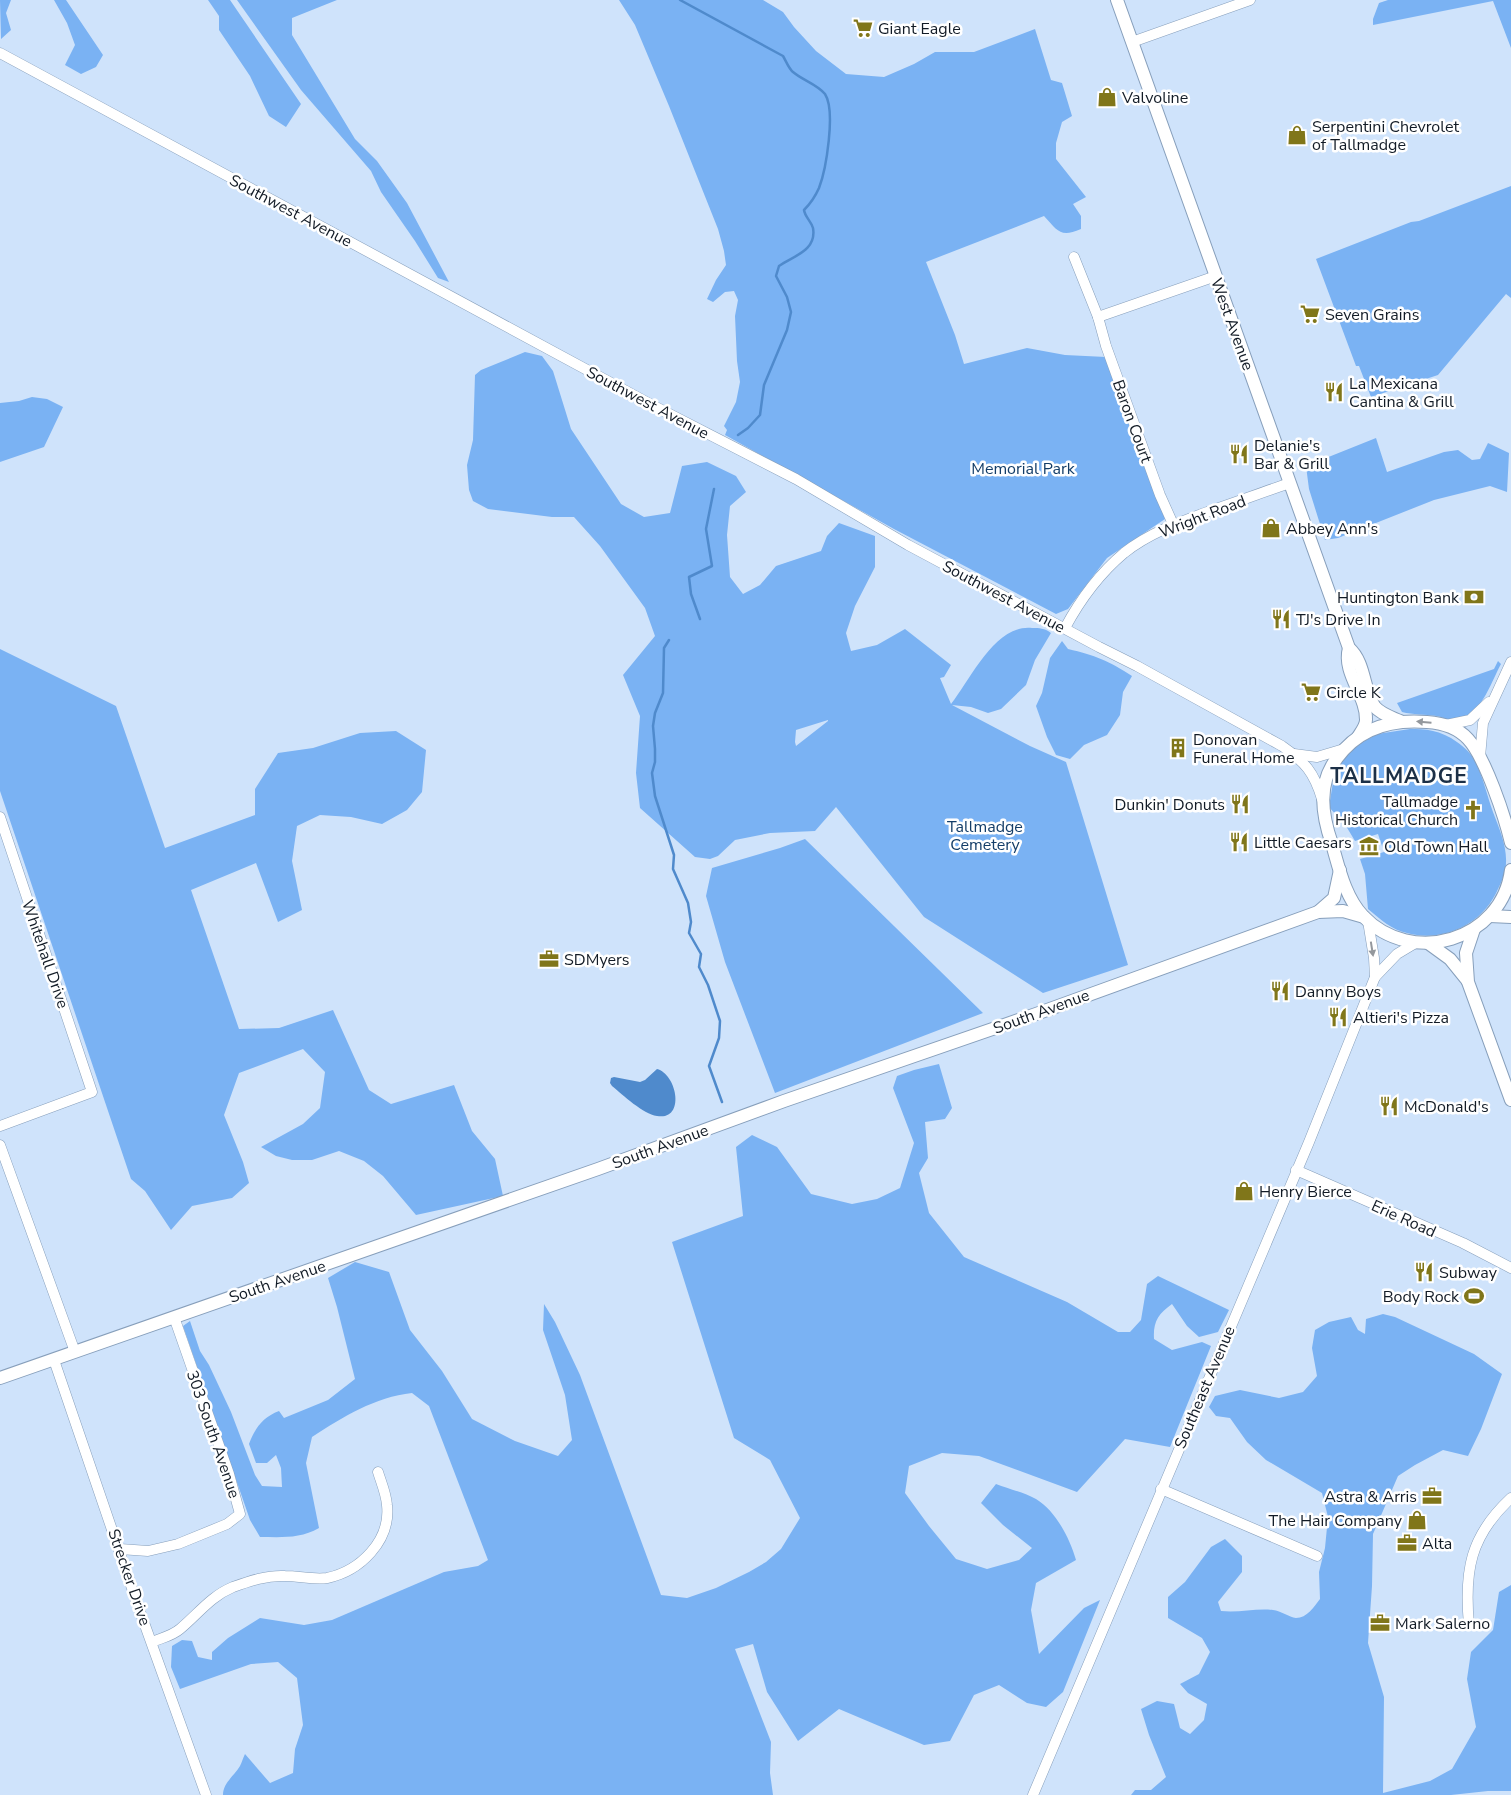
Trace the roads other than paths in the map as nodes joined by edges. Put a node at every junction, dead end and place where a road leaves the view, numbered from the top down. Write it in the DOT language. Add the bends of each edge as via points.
graph roads {
  1 [pos="1117,0"];
  2 [pos="1250,0"];
  3 [pos="1132,42"];
  4 [pos="0,53"];
  5 [pos="1074,257"];
  6 [pos="1216,276"];
  7 [pos="1098,316"];
  8 [pos="1290,483"];
  9 [pos="1173,524"];
  10 [pos="1065,628"];
  11 [pos="1349,648"];
  12 [pos="1511,662"];
  13 [pos="1493,698"];
  14 [pos="1400,721"];
  15 [pos="1446,725"];
  16 [pos="1358,737"];
  17 [pos="1344,749"];
  18 [pos="1294,754"];
  19 [pos="1480,757"];
  20 [pos="1322,800"];
  21 [pos="0,817"];
  22 [pos="1507,820"];
  23 [pos="1511,843"];
  24 [pos="1340,869"];
  25 [pos="1511,879"];
  26 [pos="1318,912"];
  27 [pos="1490,916"];
  28 [pos="1511,917"];
  29 [pos="1366,919"];
  30 [pos="1474,930"];
  31 [pos="1422,942"];
  32 [pos="1375,977"];
  33 [pos="1468,982"];
  34 [pos="1511,1100"];
  35 [pos="0,1126"];
  36 [pos="0,1145"];
  37 [pos="1296,1170"];
  38 [pos="1511,1268"];
  39 [pos="174,1317"];
  40 [pos="75,1352"];
  41 [pos="54,1360"];
  42 [pos="0,1378"];
  43 [pos="378,1472"];
  44 [pos="1161,1489"];
  45 [pos="1511,1498"];
  46 [pos="120,1549"];
  47 [pos="1317,1556"];
  48 [pos="1468,1625"];
  49 [pos="152,1642"];
  50 [pos="206,1795"];
  51 [pos="1032,1795"];
  1 -- 3 [label="main road, West Avenue"];
  2 -- 3 [label="street"];
  3 -- 6 [label="main road, West Avenue"];
  4 -- 10 [label="street, Southwest Avenue" via="652,405 796,479 908,545"];
  5 -- 7 [label="street, Baron Court"];
  6 -- 7 [label="street"];
  6 -- 8 [label="main road, West Avenue"];
  7 -- 9 [label="street, Baron Court" via="1106,346"];
  8 -- 9 [label="street, Wright Road"];
  8 -- 11 [label="main road, West Avenue"];
  9 -- 10 [label="street, Wright Road" via="1124,553 1102,574"];
  10 -- 18 [label="street, Southwest Avenue"];
  11 -- 14 [label="main road, West Avenue" via="1358,660 1375,706"];
  11 -- 16 [label="main road, West Avenue" via="1348,664 1366,719"];
  12 -- 13 [label="street"];
  13 -- 15 [label="street" via="1470,720"];
  13 -- 19 [label="street" via="1482,727"];
  15 -- 14 [label="main road, one-way"];
  14 -- 16 [label="main road" via="1377,727"];
  15 -- 19 [label="main road" via="1467,737"];
  16 -- 17 [label="main road"];
  17 -- 18 [label="street, Southwest Avenue" via="1317,757"];
  17 -- 20 [label="main road" via="1329,772"];
  18 -- 20 [label="street, Southwest Avenue" via="1312,772"];
  19 -- 22 [label="main road"];
  20 -- 24 [label="main road" via="1326,826"];
  21 -- 35 [label="street, Whitehall Drive" via="92,1092"];
  22 -- 23 [label="main road"];
  24 -- 26 [label="main road, South Avenue" via="1334,898"];
  24 -- 29 [label="main road" via="1351,899"];
  25 -- 27 [label="main road"];
  26 -- 29 [label="main road, South Avenue" via="1343,911"];
  26 -- 39 [label="main road, South Avenue"];
  27 -- 28 [label="main road"];
  27 -- 30 [label="main road"];
  29 -- 31 [label="main road" via="1393,936"];
  29 -- 32 [label="street, Southeast Avenue, one-way"];
  30 -- 31 [label="main road" via="1452,939"];
  30 -- 33 [label="main road" via="1466,954"];
  31 -- 32 [label="street, Southeast Avenue" via="1397,954"];
  31 -- 33 [label="main road" via="1450,958"];
  32 -- 37 [label="street, Southeast Avenue"];
  33 -- 34 [label="main road"];
  36 -- 40 [label="street"];
  37 -- 38 [label="street, Erie Road" via="1463,1243"];
  37 -- 44 [label="street, Southeast Avenue"];
  39 -- 40 [label="main road, South Avenue"];
  39 -- 46 [label="street, 303 South Avenue" via="240,1514 227,1524 178,1544 148,1551"];
  40 -- 41 [label="main road, South Avenue"];
  41 -- 42 [label="main road, South Avenue"];
  41 -- 46 [label="street, Strecker Drive"];
  43 -- 49 [label="street" via="387,1504 386,1522 375,1547 362,1562 327,1578 268,1577 241,1584 215,1597 174,1633"];
  44 -- 47 [label="street"];
  44 -- 51 [label="street, Southeast Avenue"];
  45 -- 48 [label="street" via="1490,1520 1472,1554 1466,1593"];
  46 -- 49 [label="street, Strecker Drive"];
  49 -- 50 [label="street, Strecker Drive"];
}
